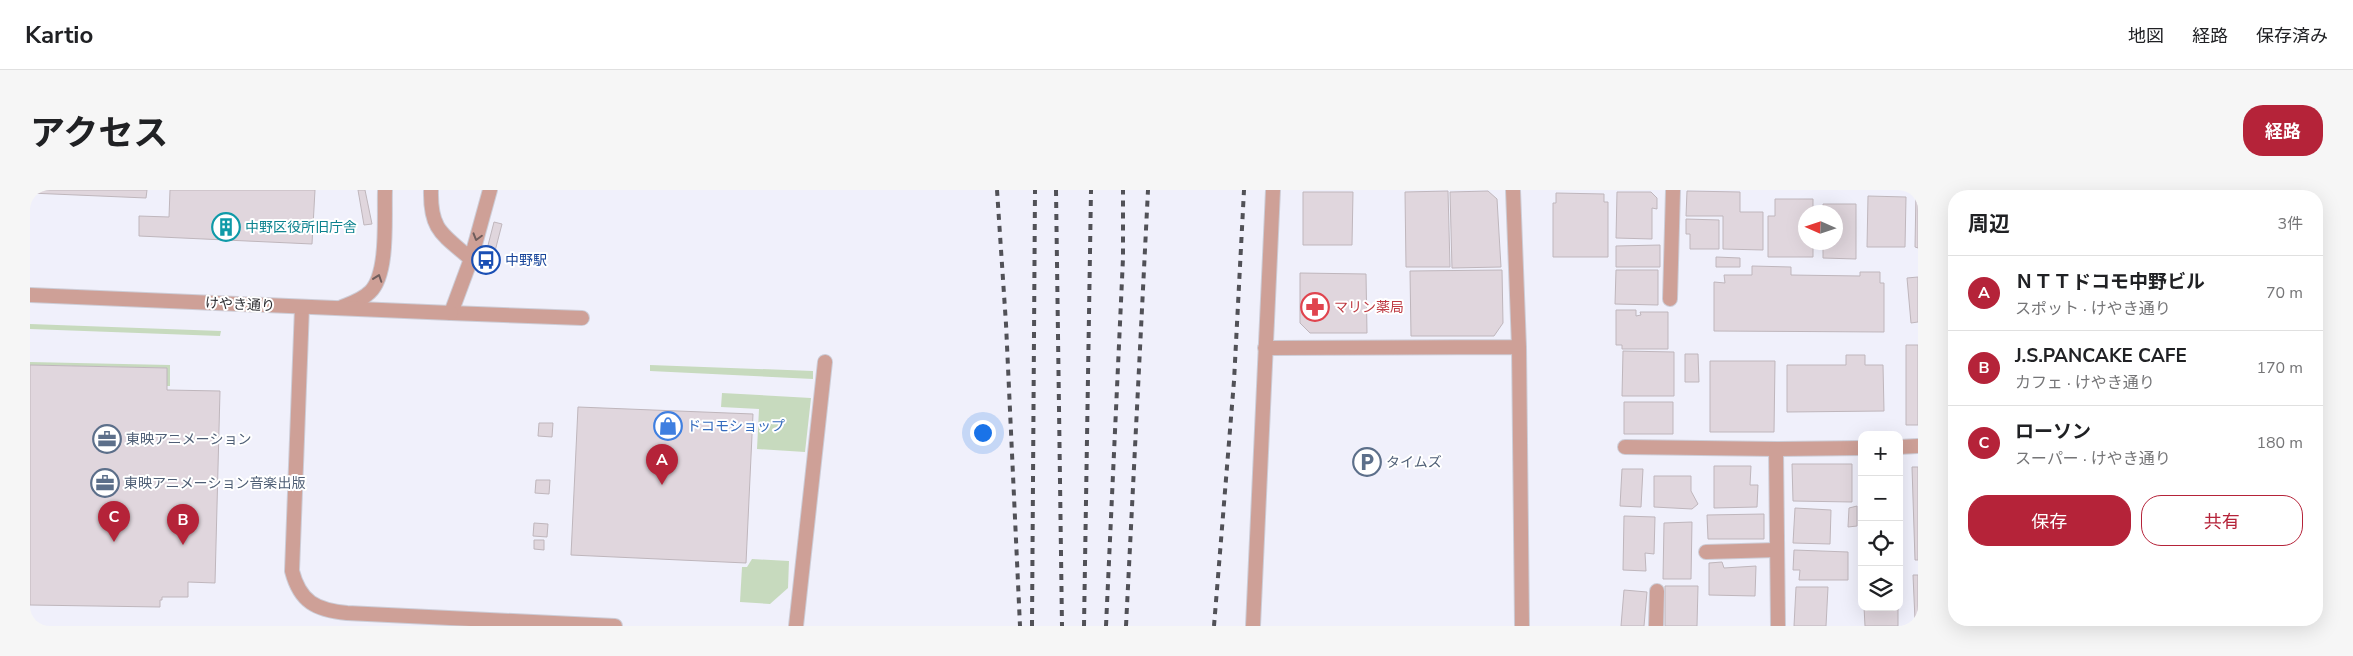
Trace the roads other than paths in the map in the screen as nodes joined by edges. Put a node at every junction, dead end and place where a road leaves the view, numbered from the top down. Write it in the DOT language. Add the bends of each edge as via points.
graph roads {
  1 [pos="384,190"];
  2 [pos="431,190"];
  3 [pos="490,190"];
  4 [pos="1272,190"];
  5 [pos="1513,190"];
  6 [pos="1673,190"];
  7 [pos="471,259"];
  8 [pos="30,295"];
  9 [pos="1670,299"];
  10 [pos="302,307"];
  11 [pos="342,307"];
  12 [pos="451,313"];
  13 [pos="582,318"];
  14 [pos="1519,347"];
  15 [pos="1265,348"];
  16 [pos="825,362"];
  17 [pos="1918,446"];
  18 [pos="1625,447"];
  19 [pos="1903,447"];
  20 [pos="1858,448"];
  21 [pos="1776,449"];
  22 [pos="1776,550"];
  23 [pos="1706,552"];
  24 [pos="1657,591"];
  25 [pos="615,626"];
  26 [pos="796,626"];
  27 [pos="1253,626"];
  28 [pos="1522,626"];
  29 [pos="1656,626"];
  30 [pos="1778,626"];
  11 -- 1 [label="street, one-way" via="360,300 378,281 382,262"];
  2 -- 7 [label="street" via="430,213 440,232"];
  3 -- 7 [label="street, one-way"];
  4 -- 15 [label="street"];
  5 -- 14 [label="street"];
  6 -- 9 [label="street"];
  7 -- 12 [label="street"];
  8 -- 10 [label="street, けやき通り"];
  10 -- 11 [label="street, けやき通り"];
  10 -- 25 [label="street" via="292,571 304,598 332,612"];
  11 -- 12 [label="street, けやき通り"];
  12 -- 13 [label="street, けやき通り"];
  14 -- 15 [label="street"];
  14 -- 28 [label="street"];
  15 -- 27 [label="street"];
  16 -- 26 [label="street"];
  17 -- 19 [label="street"];
  18 -- 21 [label="street"];
  20 -- 21 [label="street"];
  21 -- 22 [label="street"];
  22 -- 23 [label="street"];
  22 -- 30 [label="street"];
  24 -- 29 [label="street"];
}
